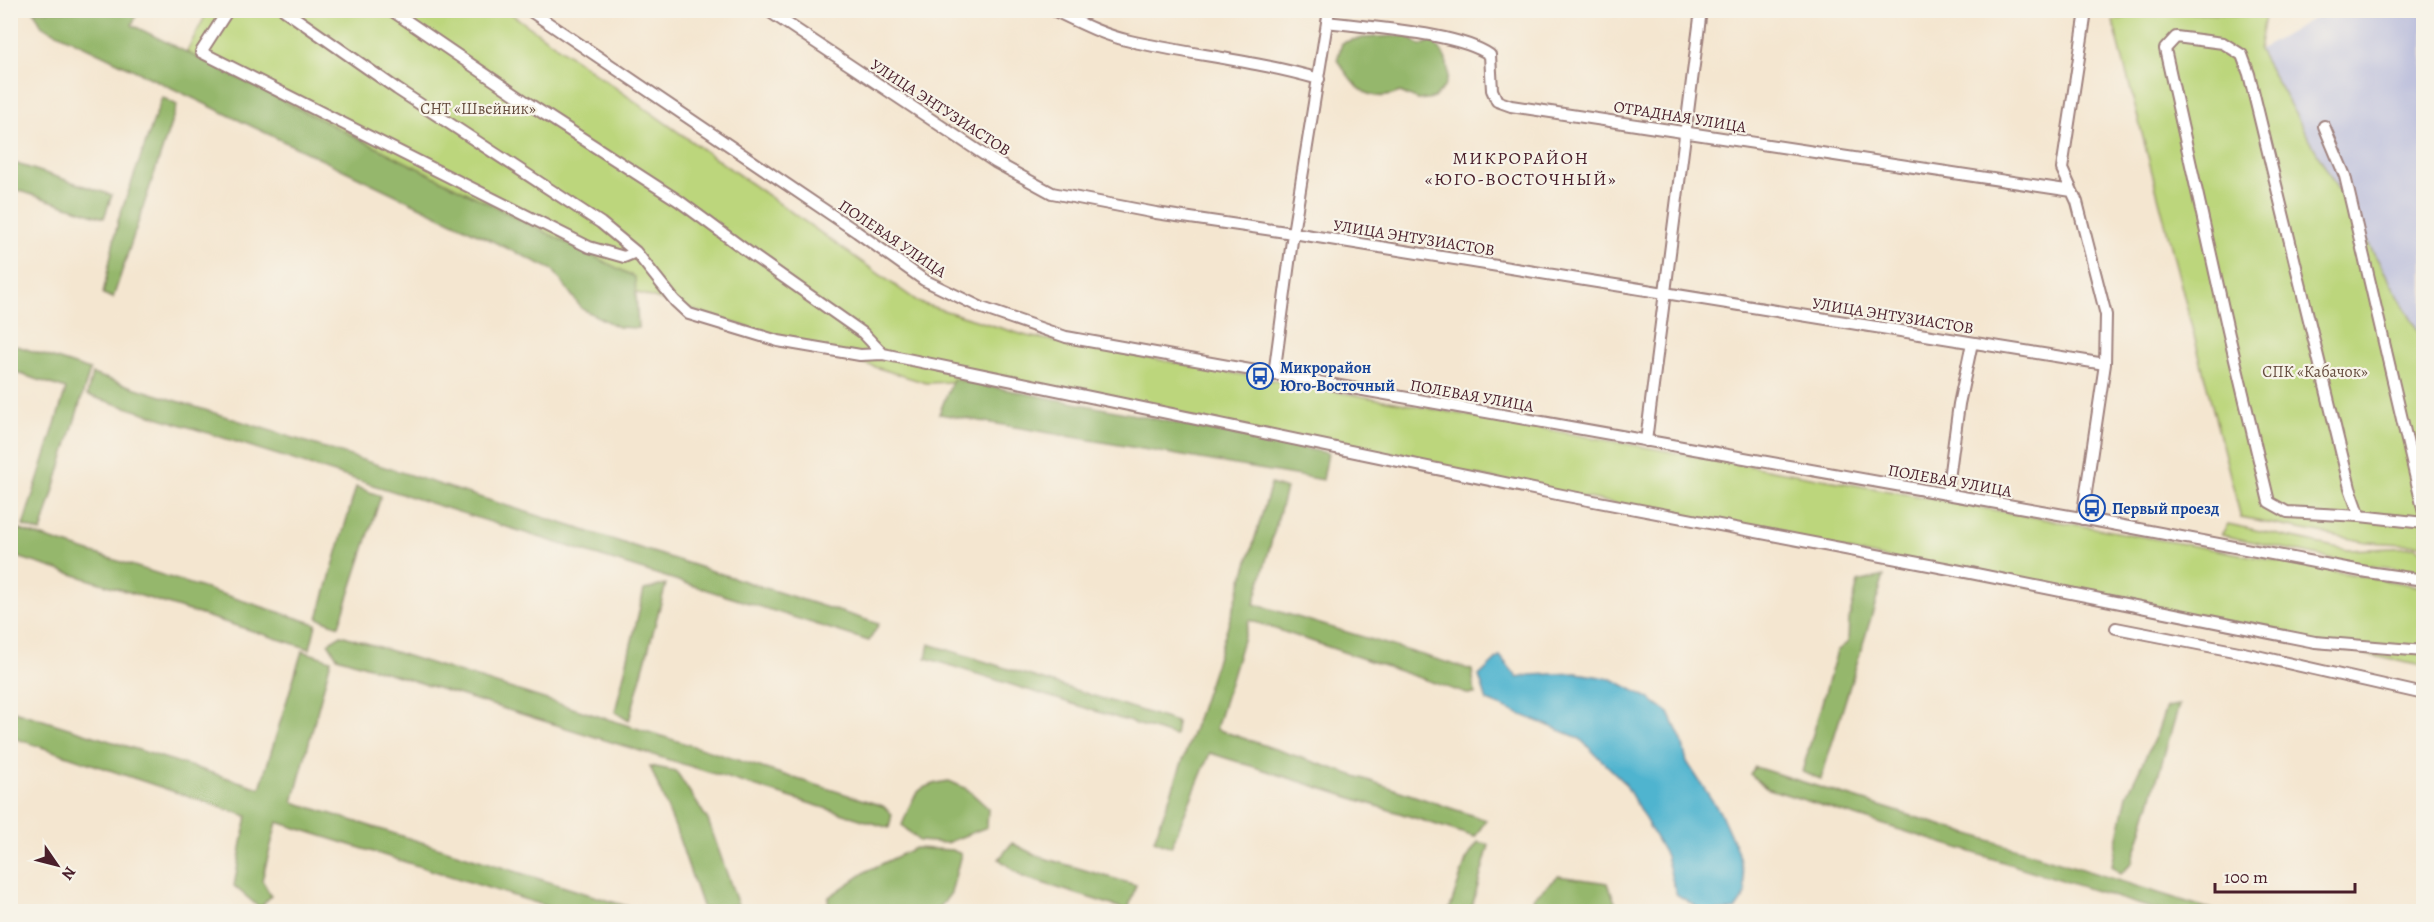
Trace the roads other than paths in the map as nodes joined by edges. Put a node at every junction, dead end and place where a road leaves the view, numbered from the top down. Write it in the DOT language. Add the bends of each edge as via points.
graph roads {
  1 [pos="228,10"];
  2 [pos="284,10"];
  3 [pos="391,10"];
  4 [pos="529,10"];
  5 [pos="767,10"];
  6 [pos="1053,10"];
  7 [pos="1701,10"];
  8 [pos="1328,16"];
  9 [pos="2085,18"];
  10 [pos="1319,80"];
  11 [pos="2324,126"];
  12 [pos="1685,133"];
  13 [pos="2072,191"];
  14 [pos="1293,232"];
  15 [pos="636,252"];
  16 [pos="1664,292"];
  17 [pos="1972,343"];
  18 [pos="883,354"];
  19 [pos="2105,364"];
  20 [pos="1274,375"];
  21 [pos="1646,441"];
  22 [pos="1947,494"];
  23 [pos="2424,513"];
  24 [pos="2360,516"];
  25 [pos="2082,519"];
  26 [pos="2424,523"];
  27 [pos="2424,580"];
  28 [pos="2115,628"];
  29 [pos="2424,651"];
  30 [pos="2424,694"];
  1 -- 15 [label="street" via="201,51 589,247 624,258"];
  2 -- 15 [label="street" via="601,223"];
  3 -- 18 [label="street" via="679,201 863,333"];
  4 -- 20 [label="street, ПОЛЕВАЯ УЛИЦА" via="933,285 982,308 1066,338"];
  5 -- 14 [label="street, УЛИЦА ЭНТУЗИАСТОВ" via="995,162 1052,193 1156,213"];
  6 -- 10 [label="street" via="1128,40"];
  7 -- 12 [label="street"];
  8 -- 10 [label="street"];
  8 -- 12 [label="street, ОТРАДНАЯ УЛИЦА" via="1452,39 1484,51 1490,55 1492,90 1497,101 1511,106"];
  9 -- 13 [label="street" via="2062,169"];
  10 -- 14 [label="street"];
  11 -- 23 [label="street" via="2346,176"];
  12 -- 13 [label="street, ОТРАДНАЯ УЛИЦА"];
  12 -- 16 [label="street"];
  13 -- 19 [label="street" via="2106,315"];
  14 -- 16 [label="street, УЛИЦА ЭНТУЗИАСТОВ"];
  14 -- 20 [label="street"];
  15 -- 18 [label="street" via="689,314 778,341 860,355"];
  16 -- 17 [label="street, УЛИЦА ЭНТУЗИАСТОВ"];
  16 -- 21 [label="street"];
  17 -- 19 [label="street, УЛИЦА ЭНТУЗИАСТОВ"];
  17 -- 22 [label="street"];
  18 -- 29 [label="street" via="1562,495 2315,642"];
  19 -- 25 [label="street"];
  20 -- 21 [label="street, ПОЛЕВАЯ УЛИЦА"];
  21 -- 22 [label="street, ПОЛЕВАЯ УЛИЦА"];
  22 -- 25 [label="street, ПОЛЕВАЯ УЛИЦА"];
  24 -- 24 [label="street" via="2287,512 2269,502 2165,49 2176,37 2223,43 2242,55"];
  24 -- 26 [label="street"];
  25 -- 27 [label="street, ПОЛЕВАЯ УЛИЦА"];
  28 -- 30 [label="street"];
}
